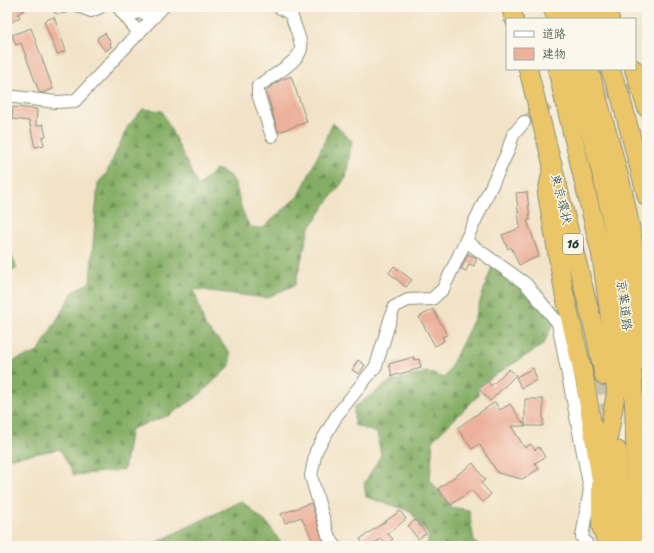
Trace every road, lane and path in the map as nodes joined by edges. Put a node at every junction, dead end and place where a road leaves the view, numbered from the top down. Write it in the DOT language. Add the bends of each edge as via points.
graph roads {
  1 [pos="58,7"];
  2 [pos="63,7"];
  3 [pos="82,7"];
  4 [pos="100,7"];
  5 [pos="279,7"];
  6 [pos="511,7"];
  7 [pos="540,7"];
  8 [pos="552,7"];
  9 [pos="569,7"];
  10 [pos="586,7"];
  11 [pos="604,7"];
  12 [pos="159,11"];
  13 [pos="122,12"];
  14 [pos="514,18"];
  15 [pos="544,18"];
  16 [pos="556,18"];
  17 [pos="573,18"];
  18 [pos="591,18"];
  19 [pos="610,18"];
  20 [pos="139,33"];
  21 [pos="528,70"];
  22 [pos="556,70"];
  23 [pos="572,70"];
  24 [pos="589,70"];
  25 [pos="610,70"];
  26 [pos="640,80"];
  27 [pos="7,96"];
  28 [pos="647,108"];
  29 [pos="524,122"];
  30 [pos="272,136"];
  31 [pos="553,165"];
  32 [pos="647,197"];
  33 [pos="589,200"];
  34 [pos="467,242"];
  35 [pos="596,337"];
  36 [pos="647,362"];
  37 [pos="604,376"];
  38 [pos="617,450"];
  39 [pos="601,480"];
  40 [pos="605,540"];
  41 [pos="334,546"];
  42 [pos="588,546"];
  43 [pos="618,546"];
  44 [pos="635,546"];
  1 -- 2 [label="street"];
  3 -- 4 [label="street" via="91,11"];
  5 -- 30 [label="street" via="291,14 301,48 300,54 286,67 258,86 258,94"];
  6 -- 14 [label="highway"];
  7 -- 15 [label="highway"];
  8 -- 16 [label="highway"];
  9 -- 17 [label="highway"];
  10 -- 18 [label="highway"];
  11 -- 19 [label="highway"];
  12 -- 13 [label="street"];
  12 -- 20 [label="street"];
  13 -- 20 [label="street"];
  20 -- 27 [label="street" via="75,101 56,102"];
  21 -- 31 [label="highway, 東京環状 / 16"];
  22 -- 33 [label="highway"];
  23 -- 44 [label="highway, 京葉道路" via="593,137 614,226 626,310 636,465"];
  24 -- 36 [label="highway, 京葉道路" via="612,150 632,237"];
  25 -- 32 [label="highway" via="620,95"];
  26 -- 28 [label="highway"];
  29 -- 34 [label="street" via="513,135"];
  31 -- 35 [label="highway, 東京環状 / 16"];
  31 -- 39 [label="highway" via="547,193 564,292 585,381"];
  33 -- 35 [label="highway" via="588,252 597,326"];
  33 -- 39 [label="highway" via="602,254 616,369 614,409"];
  34 -- 41 [label="street" via="456,258 443,289 432,299 408,300 394,307 376,366 338,415 316,452 311,476 328,535"];
  34 -- 42 [label="street" via="526,284 558,323 590,489 582,537"];
  35 -- 37 [label="highway, 東京環状 / 16"];
  38 -- 43 [label="highway"];
  39 -- 40 [label="highway" via="600,516"];
}
